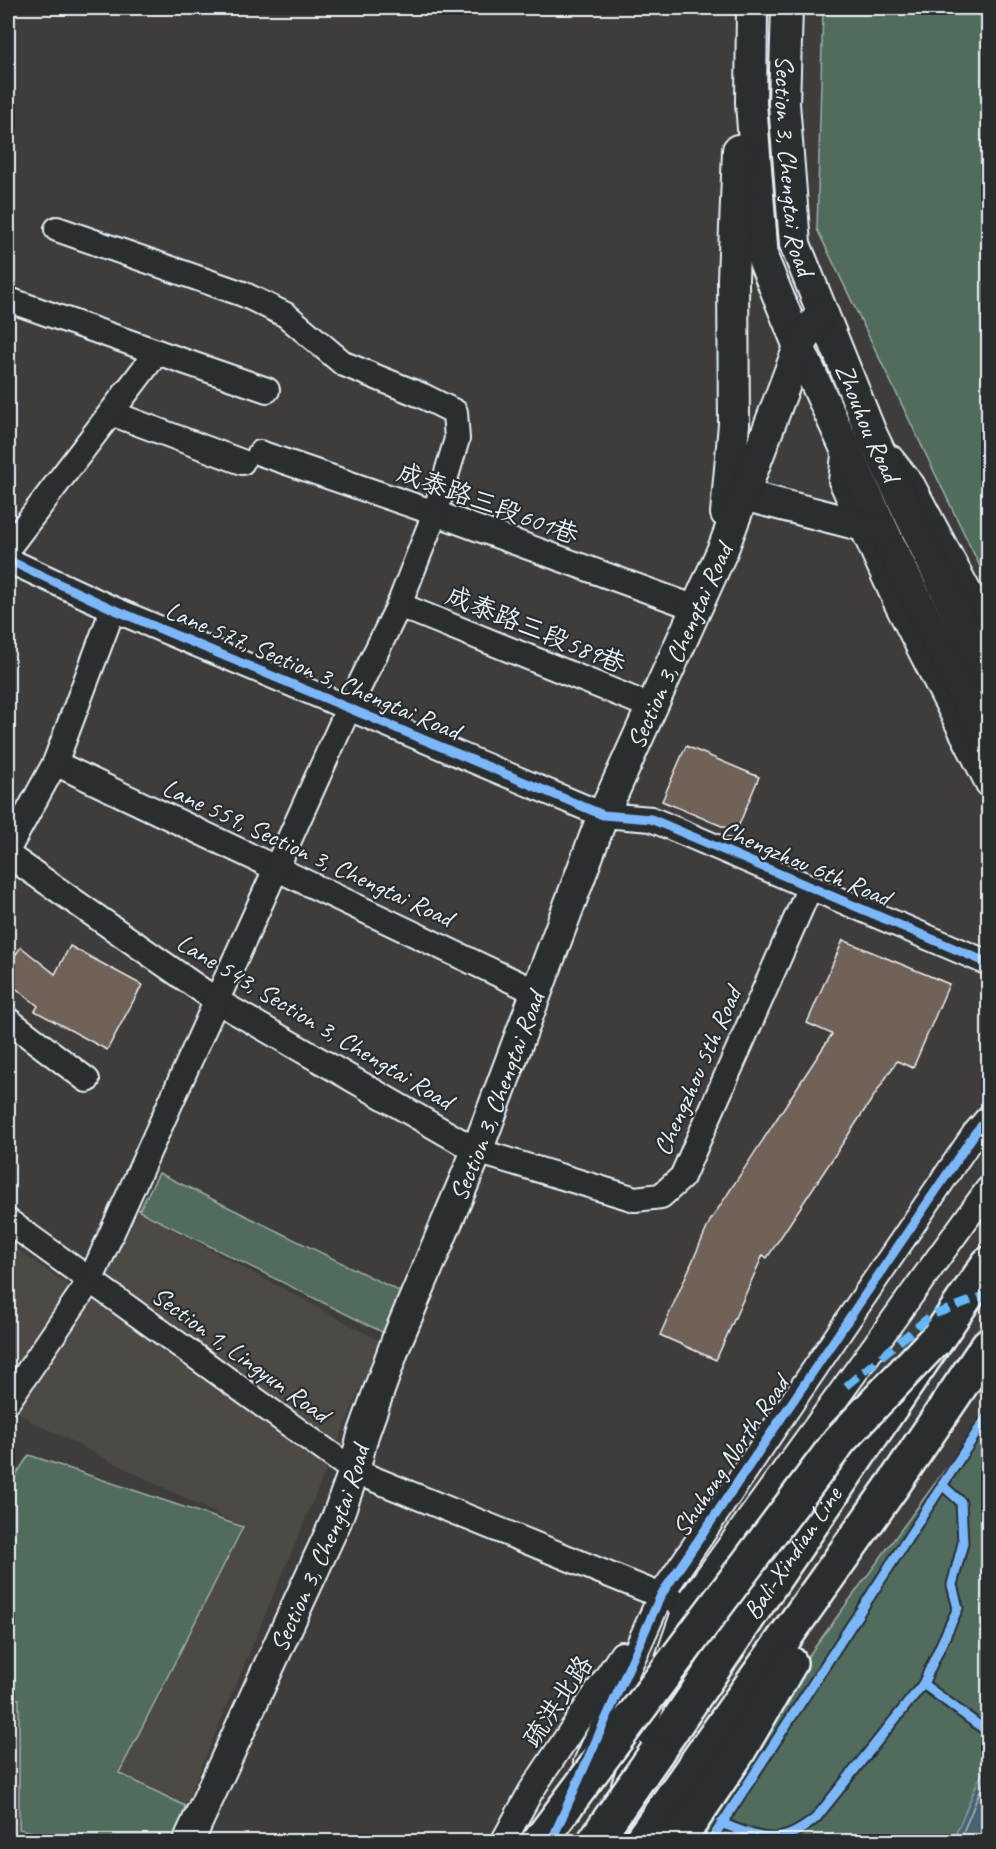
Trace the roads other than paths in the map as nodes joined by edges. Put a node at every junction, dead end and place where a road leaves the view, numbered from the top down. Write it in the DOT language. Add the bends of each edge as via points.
graph roads {
  1 [pos="752,8"];
  2 [pos="786,8"];
  3 [pos="57,229"];
  4 [pos="9,300"];
  5 [pos="821,313"];
  6 [pos="799,347"];
  7 [pos="157,352"];
  8 [pos="267,390"];
  9 [pos="111,413"];
  10 [pos="871,433"];
  11 [pos="743,495"];
  12 [pos="435,513"];
  13 [pos="877,532"];
  14 [pos="8,548"];
  15 [pos="723,549"];
  16 [pos="8,560"];
  17 [pos="399,605"];
  18 [pos="696,608"];
  19 [pos="113,609"];
  20 [pos="988,627"];
  21 [pos="988,680"];
  22 [pos="652,706"];
  23 [pos="350,707"];
  24 [pos="988,745"];
  25 [pos="55,763"];
  26 [pos="988,784"];
  27 [pos="603,815"];
  28 [pos="8,849"];
  29 [pos="8,855"];
  30 [pos="276,870"];
  31 [pos="810,887"];
  32 [pos="988,963"];
  33 [pos="536,992"];
  34 [pos="217,1001"];
  35 [pos="8,1020"];
  36 [pos="87,1080"];
  37 [pos="988,1118"];
  38 [pos="477,1151"];
  39 [pos="988,1189"];
  40 [pos="8,1221"];
  41 [pos="988,1264"];
  42 [pos="91,1279"];
  43 [pos="934,1341"];
  44 [pos="988,1345"];
  45 [pos="8,1401"];
  46 [pos="354,1472"];
  47 [pos="893,1485"];
  48 [pos="662,1595"];
  49 [pos="686,1606"];
  50 [pos="188,1842"];
  51 [pos="503,1842"];
  52 [pos="539,1842"];
  53 [pos="551,1842"];
  54 [pos="594,1842"];
  55 [pos="605,1842"];
  56 [pos="640,1842"];
  57 [pos="677,1842"];
  1 -- 6 [label="main road, Section 3, Chengtai Road" via="750,103 763,259"];
  1 -- 15 [label="main road" via="740,104 733,279 734,424"];
  2 -- 5 [label="main road, Section 3, Chengtai Road" via="784,103 795,244"];
  3 -- 12 [label="street" via="243,294 285,315 344,364 455,412 458,439"];
  4 -- 7 [label="street"];
  5 -- 6 [label="main road, Section 3, Chengtai Road"];
  5 -- 10 [label="main road, Zhouhou Road"];
  6 -- 11 [label="main road, Section 3, Chengtai Road"];
  6 -- 13 [label="main road, Zhouhou Road" via="845,446"];
  7 -- 8 [label="street"];
  7 -- 9 [label="street"];
  9 -- 12 [label="street, 成泰路三段601巷"];
  9 -- 14 [label="street"];
  10 -- 20 [label="street" via="912,484"];
  10 -- 21 [label="main road, Zhouhou Road"];
  11 -- 13 [label="main road"];
  11 -- 15 [label="main road, Section 3, Chengtai Road"];
  12 -- 17 [label="street"];
  12 -- 18 [label="street, 成泰路三段601巷"];
  13 -- 24 [label="main road, Zhouhou Road"];
  13 -- 26 [label="street" via="897,605"];
  15 -- 18 [label="main road, Section 3, Chengtai Road"];
  16 -- 19 [label="street, Lane 577, Section 3, Chengtai Road"];
  17 -- 22 [label="street, 成泰路三段589巷"];
  17 -- 23 [label="street"];
  18 -- 22 [label="main road, Section 3, Chengtai Road"];
  19 -- 23 [label="street, Lane 577, Section 3, Chengtai Road"];
  19 -- 25 [label="street"];
  22 -- 27 [label="main road, Section 3, Chengtai Road"];
  23 -- 27 [label="street, Lane 577, Section 3, Chengtai Road"];
  23 -- 30 [label="street"];
  25 -- 28 [label="street"];
  25 -- 30 [label="street, Lane 559, Section 3, Chengtai Road"];
  27 -- 31 [label="street, Chengzhou 6th Road" via="651,819"];
  27 -- 33 [label="main road, Section 3, Chengtai Road"];
  29 -- 34 [label="street, Lane 543, Section 3, Chengtai Road"];
  30 -- 33 [label="street, Lane 559, Section 3, Chengtai Road"];
  30 -- 34 [label="street"];
  31 -- 32 [label="street, Chengzhou 6th Road"];
  31 -- 38 [label="street, Chengzhou 5th Road" via="682,1177 662,1196 635,1199"];
  33 -- 38 [label="main road, Section 3, Chengtai Road"];
  34 -- 38 [label="street, Lane 543, Section 3, Chengtai Road"];
  34 -- 42 [label="street"];
  35 -- 36 [label="street"];
  37 -- 48 [label="street, Shuhong North Road"];
  38 -- 46 [label="main road, Section 3, Chengtai Road" via="397,1340"];
  39 -- 49 [label="street, Shuhong North Road"];
  40 -- 42 [label="street, Section 1, Lingyun Road"];
  41 -- 43 [label="highway, Bali-Xindian Line"];
  42 -- 45 [label="street"];
  42 -- 46 [label="street, Section 1, Lingyun Road"];
  43 -- 52 [label="highway, bridge" via="840,1440"];
  43 -- 54 [label="highway, Bali-Xindian Line, bridge"];
  44 -- 47 [label="highway, Bali-Xindian Line"];
  46 -- 48 [label="street, Section 1, Lingyun Road"];
  46 -- 50 [label="main road, Section 3, Chengtai Road" via="336,1521"];
  47 -- 56 [label="highway, Bali-Xindian Line"];
  47 -- 57 [label="highway" via="737,1754"];
  48 -- 49 [label="street, Section 1, Lingyun Road"];
  48 -- 51 [label="street, 疏洪北路" via="531,1791"];
  48 -- 53 [label="street, Shuhong North Road"];
  49 -- 55 [label="street, Shuhong North Road"];
}
